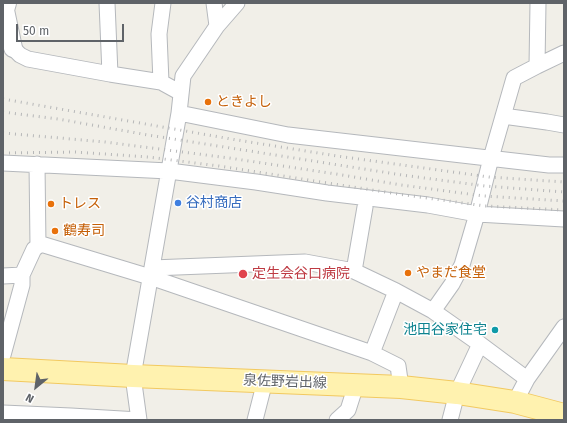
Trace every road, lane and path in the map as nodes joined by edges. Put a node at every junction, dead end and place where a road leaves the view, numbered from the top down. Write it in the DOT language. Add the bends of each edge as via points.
graph roads {
  1 [pos="107,3"];
  2 [pos="163,3"];
  3 [pos="214,3"];
  4 [pos="237,3"];
  5 [pos="538,3"];
  6 [pos="5,8"];
  7 [pos="217,26"];
  8 [pos="13,48"];
  9 [pos="564,53"];
  10 [pos="536,66"];
  11 [pos="110,74"];
  12 [pos="161,82"];
  13 [pos="181,93"];
  14 [pos="179,113"];
  15 [pos="503,116"];
  16 [pos="564,125"];
  17 [pos="491,158"];
  18 [pos="3,163"];
  19 [pos="37,164"];
  20 [pos="564,165"];
  21 [pos="170,171"];
  22 [pos="365,207"];
  23 [pos="477,214"];
  24 [pos="564,219"];
  25 [pos="38,246"];
  26 [pos="354,271"];
  27 [pos="151,272"];
  28 [pos="22,275"];
  29 [pos="3,276"];
  30 [pos="396,291"];
  31 [pos="433,311"];
  32 [pos="564,327"];
  33 [pos="480,344"];
  34 [pos="372,353"];
  35 [pos="3,355"];
  36 [pos="3,369"];
  37 [pos="133,376"];
  38 [pos="527,379"];
  39 [pos="265,381"];
  40 [pos="356,385"];
  41 [pos="401,386"];
  42 [pos="457,393"];
  43 [pos="515,402"];
  44 [pos="3,413"];
  45 [pos="564,415"];
  46 [pos="70,418"];
  47 [pos="139,420"];
  48 [pos="255,420"];
  49 [pos="337,420"];
  50 [pos="450,420"];
  1 -- 11 [label="street"];
  2 -- 12 [label="street" via="159,34"];
  3 -- 7 [label="street"];
  4 -- 7 [label="street"];
  5 -- 10 [label="street"];
  6 -- 8 [label="street"];
  7 -- 13 [label="street" via="183,76"];
  8 -- 11 [label="street" via="28,59"];
  9 -- 10 [label="street"];
  10 -- 15 [label="street" via="514,78"];
  11 -- 12 [label="street"];
  12 -- 13 [label="street"];
  13 -- 14 [label="street"];
  14 -- 17 [label="street" via="288,134"];
  14 -- 21 [label="street"];
  15 -- 16 [label="street"];
  15 -- 17 [label="street"];
  17 -- 20 [label="street"];
  17 -- 23 [label="street"];
  18 -- 19 [label="street"];
  19 -- 21 [label="street"];
  19 -- 25 [label="street"];
  21 -- 23 [label="street" via="428,205"];
  21 -- 27 [label="street"];
  22 -- 26 [label="street"];
  23 -- 24 [label="street"];
  23 -- 31 [label="street" via="462,265"];
  25 -- 27 [label="street" via="41,244"];
  25 -- 28 [label="street" via="34,249"];
  26 -- 27 [label="street" via="305,262"];
  26 -- 30 [label="street"];
  27 -- 34 [label="street"];
  27 -- 37 [label="street"];
  28 -- 29 [label="street"];
  28 -- 35 [label="street" via="22,285"];
  30 -- 31 [label="street"];
  30 -- 34 [label="street"];
  31 -- 33 [label="street"];
  32 -- 38 [label="street"];
  33 -- 38 [label="street"];
  33 -- 42 [label="street"];
  34 -- 41 [label="street" via="398,366"];
  36 -- 37 [label="main road, 泉佐野岩出線"];
  37 -- 39 [label="main road, 泉佐野岩出線"];
  37 -- 47 [label="street"];
  38 -- 43 [label="street"];
  39 -- 40 [label="main road, 泉佐野岩出線"];
  39 -- 48 [label="street"];
  40 -- 41 [label="main road, 泉佐野岩出線"];
  40 -- 49 [label="street" via="348,410"];
  41 -- 42 [label="main road, 泉佐野岩出線"];
  42 -- 43 [label="main road, 泉佐野岩出線"];
  42 -- 50 [label="street"];
  43 -- 45 [label="main road, 泉佐野岩出線"];
  44 -- 46 [label="street"];
  46 -- 47 [label="street"];
}
